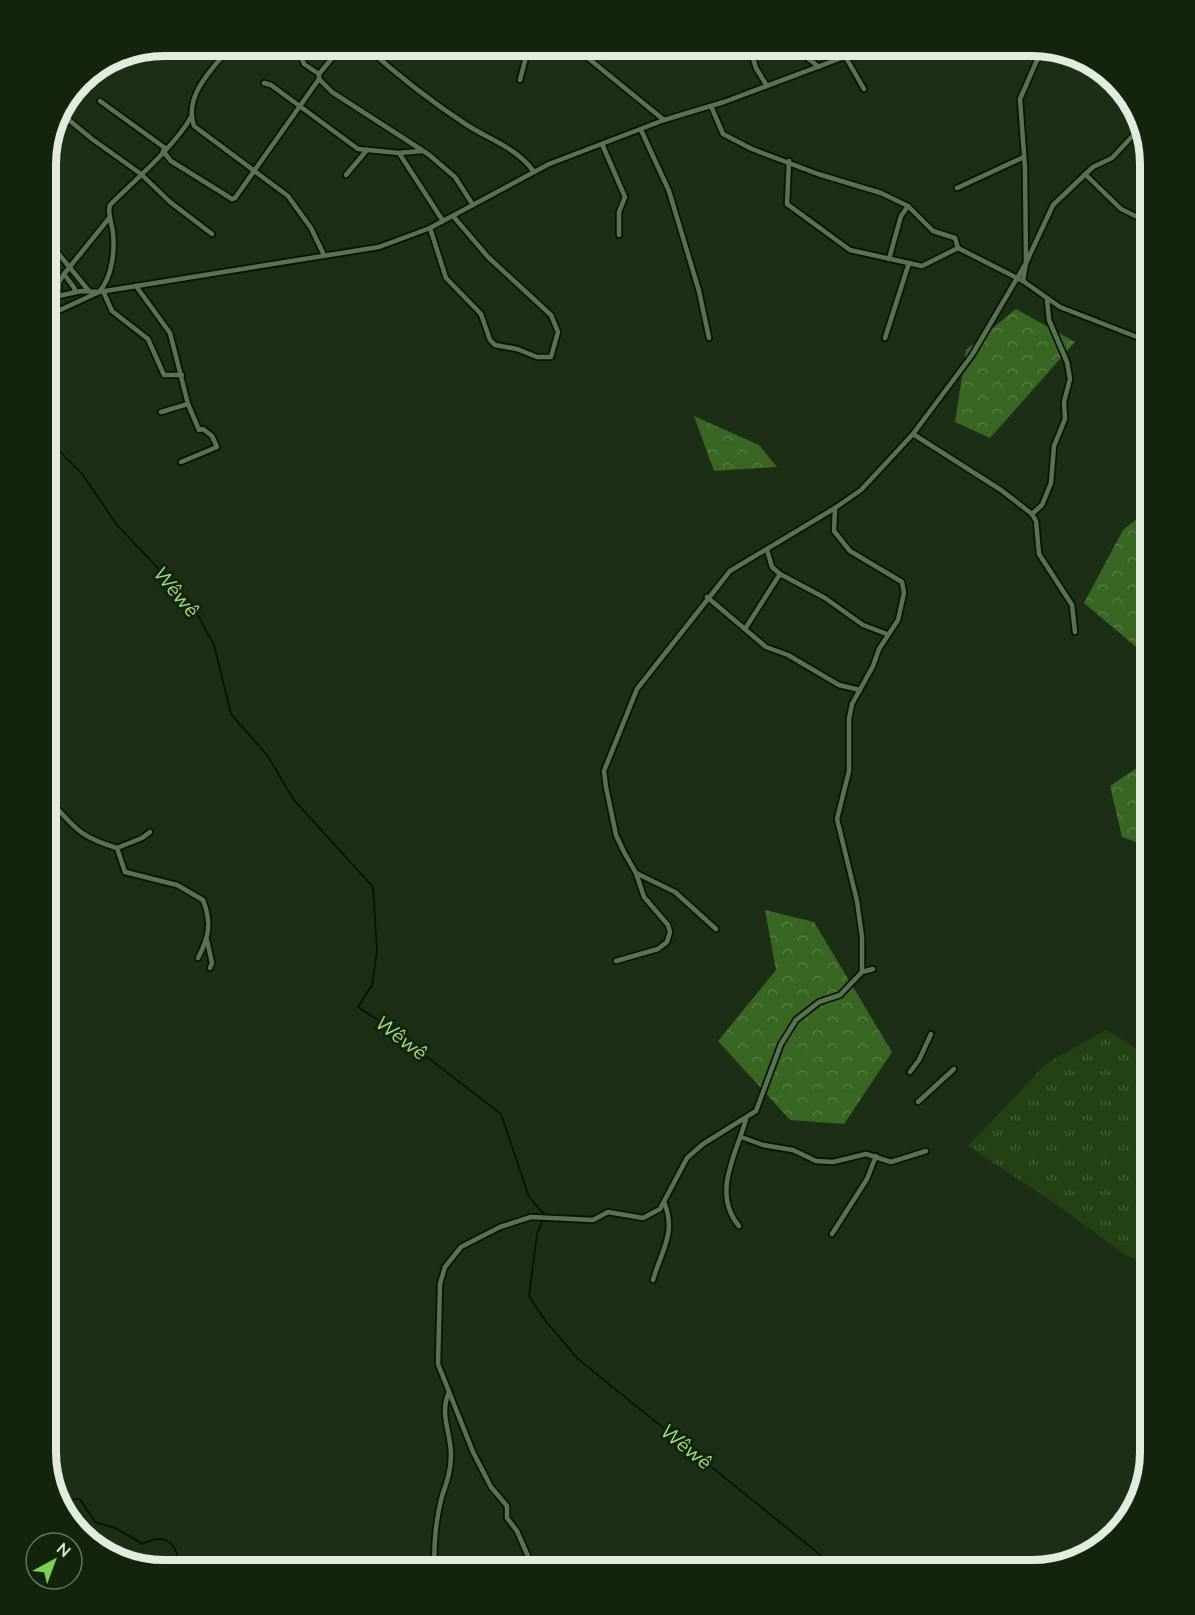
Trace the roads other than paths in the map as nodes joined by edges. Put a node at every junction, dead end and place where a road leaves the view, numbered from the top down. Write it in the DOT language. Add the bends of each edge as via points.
graph roads {
  1 [pos="224,56"];
  2 [pos="301,56"];
  3 [pos="334,56"];
  4 [pos="376,56"];
  5 [pos="527,56"];
  6 [pos="585,56"];
  7 [pos="752,56"];
  8 [pos="805,56"];
  9 [pos="845,56"];
  10 [pos="1039,56"];
  11 [pos="819,67"];
  12 [pos="319,76"];
  13 [pos="520,80"];
  14 [pos="264,83"];
  15 [pos="767,86"];
  16 [pos="864,88"];
  17 [pos="100,101"];
  18 [pos="298,105"];
  19 [pos="711,106"];
  20 [pos="191,117"];
  21 [pos="66,118"];
  22 [pos="664,120"];
  23 [pos="641,130"];
  24 [pos="1135,133"];
  25 [pos="602,144"];
  26 [pos="164,149"];
  27 [pos="367,149"];
  28 [pos="423,151"];
  29 [pos="399,153"];
  30 [pos="1024,157"];
  31 [pos="789,161"];
  32 [pos="254,170"];
  33 [pos="534,172"];
  34 [pos="141,174"];
  35 [pos="1085,174"];
  36 [pos="346,176"];
  37 [pos="957,188"];
  38 [pos="473,205"];
  39 [pos="908,206"];
  40 [pos="453,216"];
  41 [pos="110,217"];
  42 [pos="1140,218"];
  43 [pos="443,221"];
  44 [pos="430,228"];
  45 [pos="212,234"];
  46 [pos="619,235"];
  47 [pos="958,248"];
  48 [pos="56,253"];
  49 [pos="324,255"];
  50 [pos="889,258"];
  51 [pos="909,263"];
  52 [pos="1026,263"];
  53 [pos="69,266"];
  54 [pos="64,274"];
  55 [pos="1017,276"];
  56 [pos="1023,281"];
  57 [pos="136,286"];
  58 [pos="89,291"];
  59 [pos="101,292"];
  60 [pos="72,293"];
  61 [pos="58,296"];
  62 [pos="1047,299"];
  63 [pos="56,311"];
  64 [pos="709,338"];
  65 [pos="885,338"];
  66 [pos="1140,338"];
  67 [pos="182,375"];
  68 [pos="188,404"];
  69 [pos="161,412"];
  70 [pos="913,434"];
  71 [pos="182,462"];
  72 [pos="835,508"];
  73 [pos="1032,514"];
  74 [pos="767,550"];
  75 [pos="780,574"];
  76 [pos="707,597"];
  77 [pos="745,629"];
  78 [pos="1075,632"];
  79 [pos="887,634"];
  80 [pos="860,690"];
  81 [pos="56,808"];
  82 [pos="150,832"];
  83 [pos="117,848"];
  84 [pos="636,873"];
  85 [pos="716,929"];
  86 [pos="207,940"];
  87 [pos="198,958"];
  88 [pos="616,961"];
  89 [pos="210,968"];
  90 [pos="873,969"];
  91 [pos="862,972"];
  92 [pos="931,1034"];
  93 [pos="954,1069"];
  94 [pos="910,1072"];
  95 [pos="918,1102"];
  96 [pos="746,1119"];
  97 [pos="741,1137"];
  98 [pos="926,1151"];
  99 [pos="876,1156"];
  100 [pos="664,1202"];
  101 [pos="739,1226"];
  102 [pos="832,1234"];
  103 [pos="654,1280"];
  104 [pos="449,1392"];
  105 [pos="434,1559"];
  106 [pos="529,1559"];
  1 -- 20 [label="street" via="194,96"];
  2 -- 12 [label="street" via="304,64"];
  3 -- 12 [label="street"];
  4 -- 33 [label="street" via="404,81 468,125 524,157"];
  5 -- 13 [label="street"];
  6 -- 22 [label="street"];
  7 -- 15 [label="street"];
  8 -- 11 [label="street"];
  9 -- 11 [label="street"];
  9 -- 16 [label="street"];
  10 -- 30 [label="street" via="1020,99"];
  11 -- 15 [label="street"];
  12 -- 18 [label="street"];
  12 -- 28 [label="street" via="332,92"];
  14 -- 18 [label="street"];
  15 -- 19 [label="street"];
  17 -- 26 [label="street"];
  18 -- 27 [label="street" via="358,149"];
  18 -- 32 [label="street"];
  19 -- 22 [label="street"];
  19 -- 31 [label="street" via="723,134"];
  20 -- 26 [label="street" via="177,140"];
  20 -- 32 [label="street" via="194,126"];
  21 -- 34 [label="street"];
  22 -- 23 [label="street"];
  23 -- 25 [label="street"];
  23 -- 64 [label="street" via="669,191"];
  24 -- 35 [label="street" via="1112,158"];
  25 -- 33 [label="street"];
  25 -- 46 [label="street" via="625,197 619,212"];
  26 -- 32 [label="street" via="171,161 232,199"];
  26 -- 34 [label="street"];
  27 -- 29 [label="street"];
  27 -- 36 [label="street"];
  28 -- 29 [label="street"];
  28 -- 38 [label="street" via="455,177"];
  29 -- 43 [label="street"];
  30 -- 37 [label="street"];
  30 -- 52 [label="street"];
  31 -- 39 [label="street"];
  31 -- 50 [label="street" via="787,204 850,250"];
  32 -- 49 [label="street" via="288,196"];
  33 -- 38 [label="street"];
  34 -- 41 [label="street" via="110,205"];
  34 -- 45 [label="street"];
  35 -- 42 [label="street" via="1121,209"];
  35 -- 52 [label="street" via="1053,205"];
  38 -- 40 [label="street"];
  39 -- 47 [label="street" via="933,231 955,238"];
  39 -- 50 [label="street"];
  40 -- 43 [label="street"];
  40 -- 44 [label="street" via="488,257 551,315 558,332 551,357 537,357 495,345 490,340 481,314 446,278"];
  41 -- 53 [label="street"];
  41 -- 59 [label="street" via="112,264"];
  43 -- 44 [label="street"];
  44 -- 49 [label="street" via="379,247"];
  47 -- 51 [label="street" via="922,266"];
  47 -- 55 [label="street"];
  48 -- 53 [label="street"];
  49 -- 57 [label="street"];
  50 -- 51 [label="street"];
  51 -- 65 [label="street"];
  52 -- 55 [label="street"];
  52 -- 56 [label="street"];
  53 -- 54 [label="street"];
  53 -- 58 [label="street"];
  54 -- 60 [label="street" via="75,289"];
  54 -- 61 [label="street"];
  55 -- 56 [label="street"];
  55 -- 70 [label="street" via="972,355"];
  56 -- 62 [label="street"];
  57 -- 59 [label="street"];
  57 -- 67 [label="street" via="170,333"];
  58 -- 59 [label="street"];
  58 -- 60 [label="street"];
  59 -- 63 [label="street"];
  59 -- 67 [label="street" via="112,310 148,339 164,375"];
  60 -- 61 [label="street"];
  62 -- 66 [label="street" via="1070,312"];
  62 -- 73 [label="street" via="1049,320 1070,379 1064,402 1065,419 1054,446 1051,483 1042,505"];
  67 -- 68 [label="street"];
  68 -- 69 [label="street"];
  68 -- 71 [label="street" via="199,430 209,433 217,447"];
  70 -- 72 [label="street" via="861,490"];
  70 -- 73 [label="street"];
  72 -- 74 [label="street"];
  72 -- 79 [label="street" via="834,531 850,551 902,582 901,610"];
  73 -- 78 [label="street" via="1039,554 1072,605"];
  74 -- 75 [label="street" via="772,567"];
  74 -- 76 [label="street" via="730,571"];
  75 -- 77 [label="street"];
  75 -- 79 [label="street" via="825,598 863,625"];
  76 -- 77 [label="street"];
  76 -- 84 [label="street" via="637,689 604,771 616,835"];
  77 -- 80 [label="street" via="766,647 788,655 839,685"];
  79 -- 80 [label="street"];
  80 -- 91 [label="street" via="849,719 849,771 837,819 858,901"];
  81 -- 83 [label="street" via="76,831 91,841"];
  82 -- 83 [label="street"];
  83 -- 86 [label="street" via="125,872 177,885 203,900 209,915"];
  84 -- 85 [label="street" via="675,892"];
  84 -- 88 [label="street" via="644,897 668,925 670,936 658,949"];
  86 -- 87 [label="street"];
  86 -- 89 [label="street"];
  90 -- 91 [label="street"];
  91 -- 96 [label="street" via="840,995 819,1002 796,1020 781,1044 760,1104"];
  92 -- 94 [label="street"];
  93 -- 95 [label="street"];
  96 -- 97 [label="street"];
  96 -- 100 [label="street" via="687,1158"];
  97 -- 99 [label="street" via="793,1150 816,1161"];
  97 -- 101 [label="street" via="729,1164 726,1191 732,1218"];
  98 -- 99 [label="street" via="891,1162"];
  99 -- 102 [label="street" via="867,1179"];
  100 -- 103 [label="street" via="670,1237"];
  100 -- 104 [label="street" via="660,1209 643,1218 608,1212 593,1220 531,1217 500,1227 461,1247 442,1272 440,1284 438,1364"];
  104 -- 105 [label="street" via="443,1417 451,1452 450,1473 442,1497"];
  104 -- 106 [label="street" via="473,1452 507,1506 507,1518"];
}
